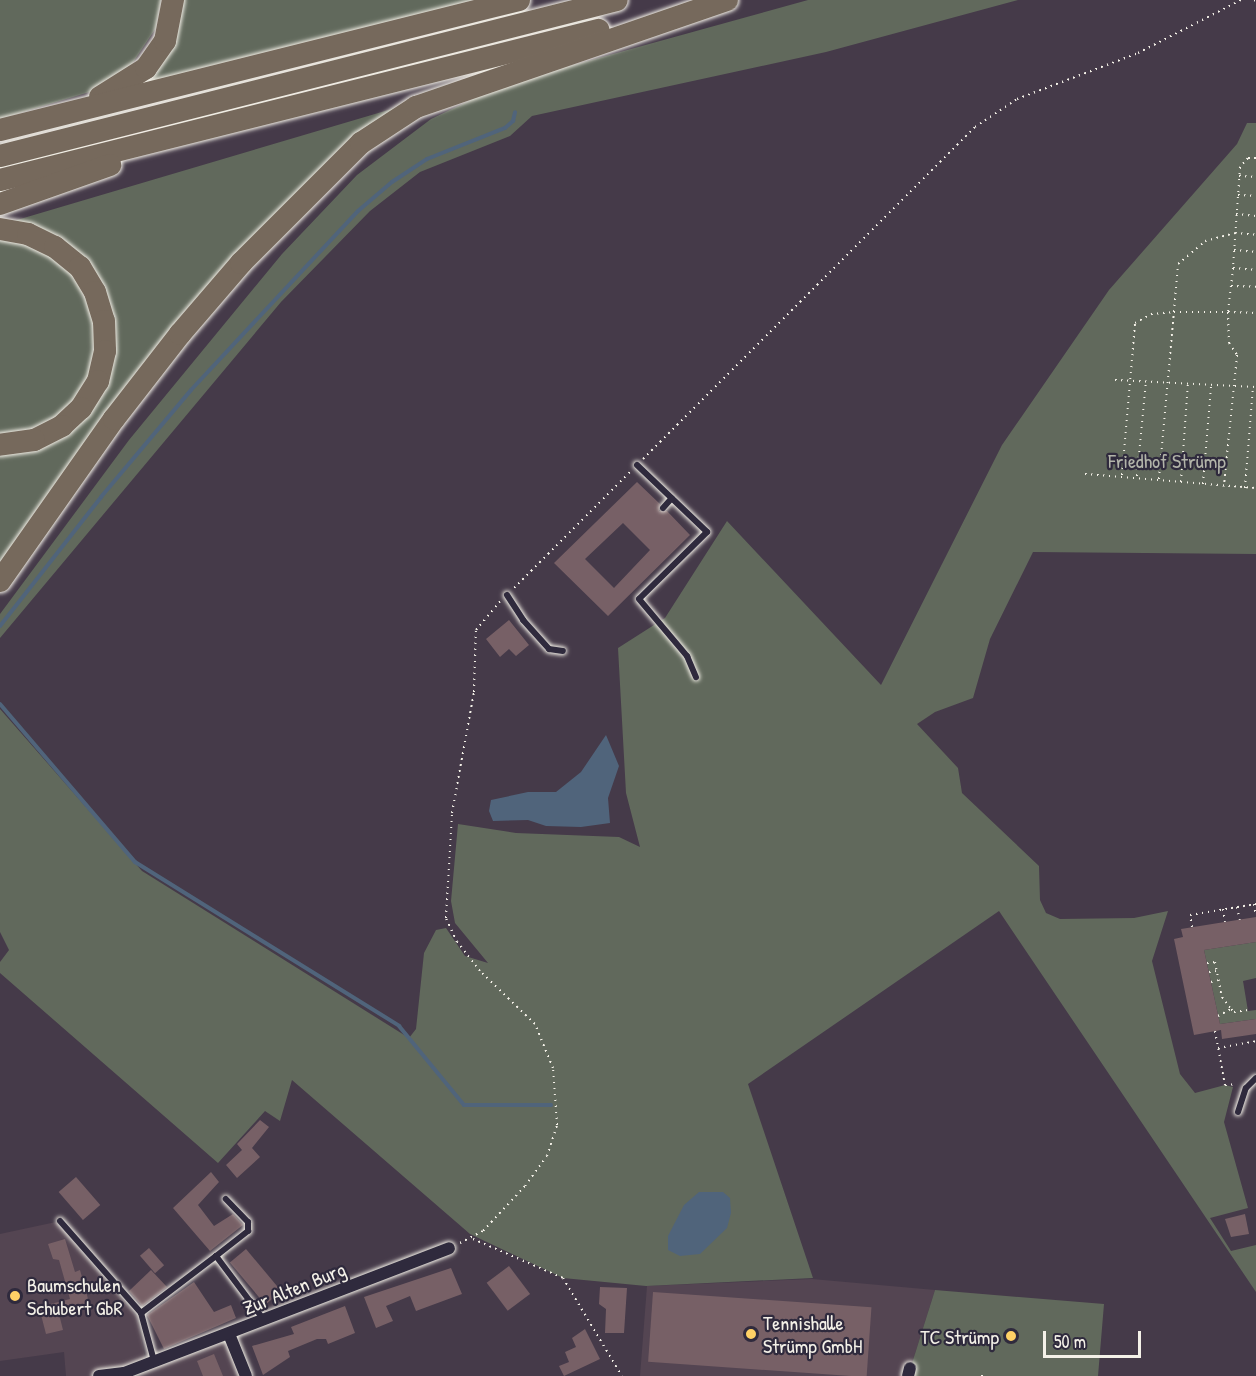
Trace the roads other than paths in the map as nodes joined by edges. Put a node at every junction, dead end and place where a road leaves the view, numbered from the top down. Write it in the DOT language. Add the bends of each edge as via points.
graph roads {
  1 [pos="173,0"];
  2 [pos="519,0"];
  3 [pos="617,0"];
  4 [pos="721,0"];
  5 [pos="727,0"];
  6 [pos="253,115"];
  7 [pos="57,116"];
  8 [pos="0,130"];
  9 [pos="0,156"];
  10 [pos="0,180"];
  11 [pos="0,204"];
  12 [pos="0,229"];
  13 [pos="0,445"];
  14 [pos="637,465"];
  15 [pos="672,498"];
  16 [pos="663,508"];
  17 [pos="0,581"];
  18 [pos="507,595"];
  19 [pos="562,651"];
  20 [pos="696,677"];
  21 [pos="1256,1078"];
  22 [pos="1238,1112"];
  23 [pos="226,1199"];
  24 [pos="60,1221"];
  25 [pos="449,1248"];
  26 [pos="216,1256"];
  27 [pos="141,1313"];
  28 [pos="265,1320"];
  29 [pos="229,1334"];
  30 [pos="154,1362"];
  31 [pos="99,1376"];
  32 [pos="246,1376"];
  1 -- 7 [label="highway" via="165,41 146,68 115,90"];
  2 -- 7 [label="highway"];
  3 -- 9 [label="highway"];
  4 -- 6 [label="highway"];
  5 -- 17 [label="highway" via="416,107 361,143 248,255 180,334 114,419"];
  6 -- 10 [label="highway"];
  6 -- 11 [label="highway"];
  7 -- 8 [label="highway"];
  12 -- 13 [label="highway" via="28,234 56,247 80,267 95,292 104,321 105,351 98,381 81,408 62,426 34,440"];
  14 -- 15 [label="lane"];
  15 -- 16 [label="lane"];
  15 -- 20 [label="lane" via="707,532 639,599 687,656"];
  18 -- 19 [label="lane" via="523,621 549,649"];
  21 -- 22 [label="lane" via="1246,1088"];
  23 -- 26 [label="lane" via="248,1222 248,1231"];
  24 -- 27 [label="lane"];
  25 -- 28 [label="street, Zur Alten Burg"];
  26 -- 27 [label="lane"];
  26 -- 28 [label="lane"];
  27 -- 30 [label="lane"];
  28 -- 29 [label="street, Zur Alten Burg"];
  29 -- 30 [label="street, Zur Alten Burg"];
  29 -- 32 [label="street"];
  30 -- 31 [label="street, Zur Alten Burg" via="124,1373"];
}
